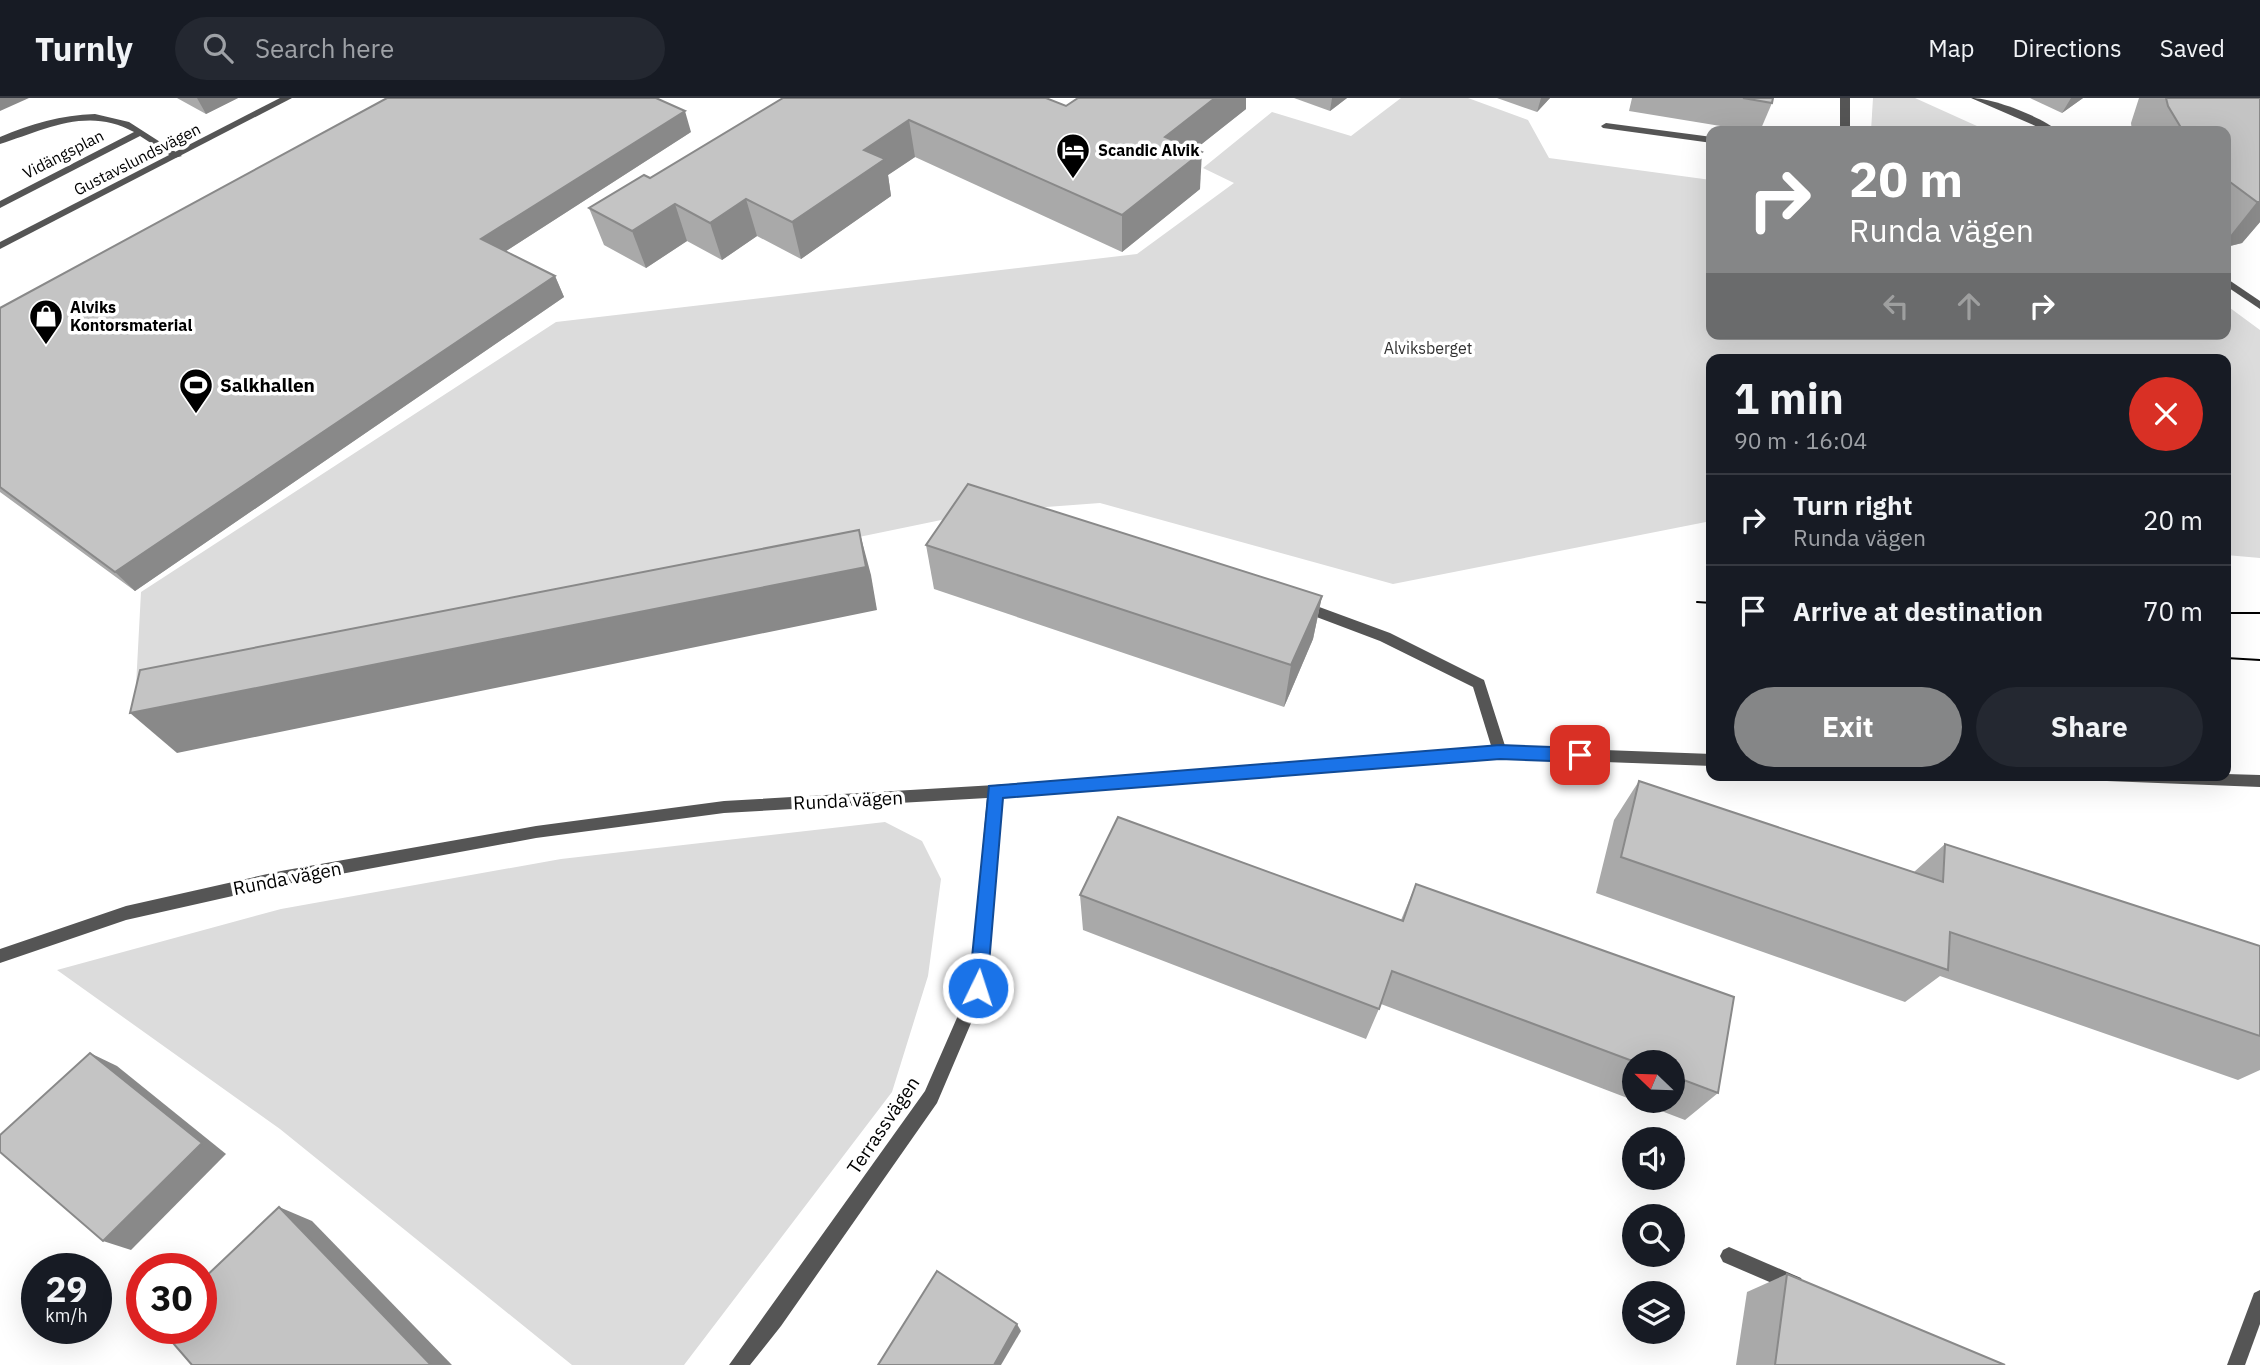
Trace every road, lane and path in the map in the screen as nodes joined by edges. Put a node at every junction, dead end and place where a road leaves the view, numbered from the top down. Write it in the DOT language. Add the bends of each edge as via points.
graph roads {
  1 [pos="287,98"];
  2 [pos="1845,98"];
  3 [pos="1976,98"];
  4 [pos="1606,125"];
  5 [pos="1845,126"];
  6 [pos="2046,126"];
  7 [pos="141,132"];
  8 [pos="1706,139"];
  9 [pos="1,141"];
  10 [pos="177,156"];
  11 [pos="0,205"];
  12 [pos="0,246"];
  13 [pos="2231,285"];
  14 [pos="2260,306"];
  15 [pos="1295,603"];
  16 [pos="1500,752"];
  17 [pos="1706,760"];
  18 [pos="2231,780"];
  19 [pos="2260,781"];
  20 [pos="995,791"];
  21 [pos="0,956"];
  22 [pos="1729,1256"];
  23 [pos="1816,1292"];
  24 [pos="2260,1298"];
  25 [pos="737,1365"];
  26 [pos="2236,1365"];
  1 -- 10 [label="street, Gustavslundsvägen"];
  2 -- 5 [label="street"];
  3 -- 6 [label="street"];
  4 -- 8 [label="street"];
  7 -- 9 [label="street, Vidängsplan" via="113,121 73,119 41,125"];
  7 -- 10 [label="street, Vidängsplan"];
  7 -- 11 [label="street, Vidängsplan"];
  10 -- 12 [label="street, Gustavslundsvägen"];
  13 -- 14 [label="street"];
  15 -- 16 [label="street" via="1385,638 1479,684"];
  16 -- 17 [label="street, Runda vägen"];
  16 -- 20 [label="street, Runda vägen"];
  18 -- 19 [label="street"];
  20 -- 21 [label="street, Runda vägen" via="724,807 536,832 281,878 126,913"];
  20 -- 25 [label="street, Terrassvägen" via="978,988 930,1097"];
  22 -- 23 [label="street"];
  24 -- 26 [label="street"];
}
